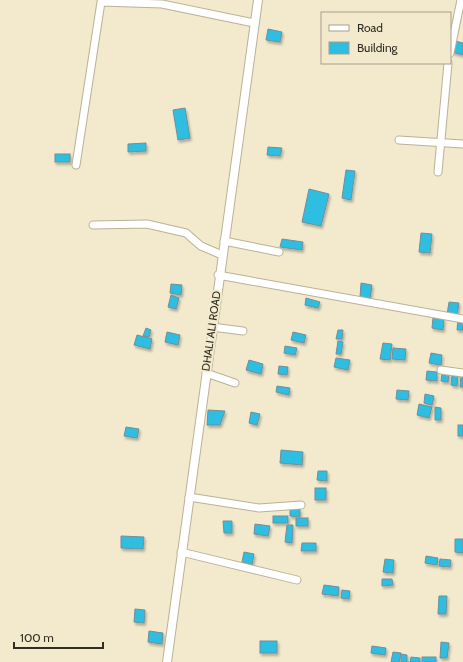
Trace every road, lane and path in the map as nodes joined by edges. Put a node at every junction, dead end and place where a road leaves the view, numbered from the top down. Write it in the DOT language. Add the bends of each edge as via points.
graph roads {
  1 [pos="258,0"];
  2 [pos="461,0"];
  3 [pos="254,24"];
  4 [pos="451,47"];
  5 [pos="448,64"];
  6 [pos="399,140"];
  7 [pos="441,142"];
  8 [pos="463,144"];
  9 [pos="76,165"];
  10 [pos="438,172"];
  11 [pos="93,225"];
  12 [pos="224,241"];
  13 [pos="279,252"];
  14 [pos="222,254"];
  15 [pos="219,276"];
  16 [pos="463,319"];
  17 [pos="212,327"];
  18 [pos="243,331"];
  19 [pos="441,370"];
  20 [pos="206,373"];
  21 [pos="463,373"];
  22 [pos="235,383"];
  23 [pos="189,497"];
  24 [pos="301,505"];
  25 [pos="181,552"];
  26 [pos="297,580"];
  27 [pos="167,662"];
  1 -- 3 [label="street, DHALI ALI ROAD"];
  2 -- 4 [label="street"];
  3 -- 9 [label="street" via="162,4 101,2"];
  3 -- 12 [label="street, DHALI ALI ROAD"];
  5 -- 7 [label="street"];
  6 -- 7 [label="street"];
  7 -- 8 [label="street"];
  7 -- 10 [label="street"];
  11 -- 14 [label="street" via="147,224 186,233 201,246"];
  12 -- 13 [label="street"];
  12 -- 14 [label="street, DHALI ALI ROAD"];
  14 -- 15 [label="street, DHALI ALI ROAD"];
  15 -- 16 [label="street"];
  15 -- 17 [label="street, DHALI ALI ROAD"];
  17 -- 18 [label="street"];
  17 -- 20 [label="street, DHALI ALI ROAD"];
  19 -- 21 [label="street"];
  20 -- 22 [label="street"];
  20 -- 23 [label="street, DHALI ALI ROAD"];
  23 -- 24 [label="street" via="259,508"];
  23 -- 25 [label="street, DHALI ALI ROAD"];
  25 -- 26 [label="street"];
  25 -- 27 [label="street, DHALI ALI ROAD"];
}
